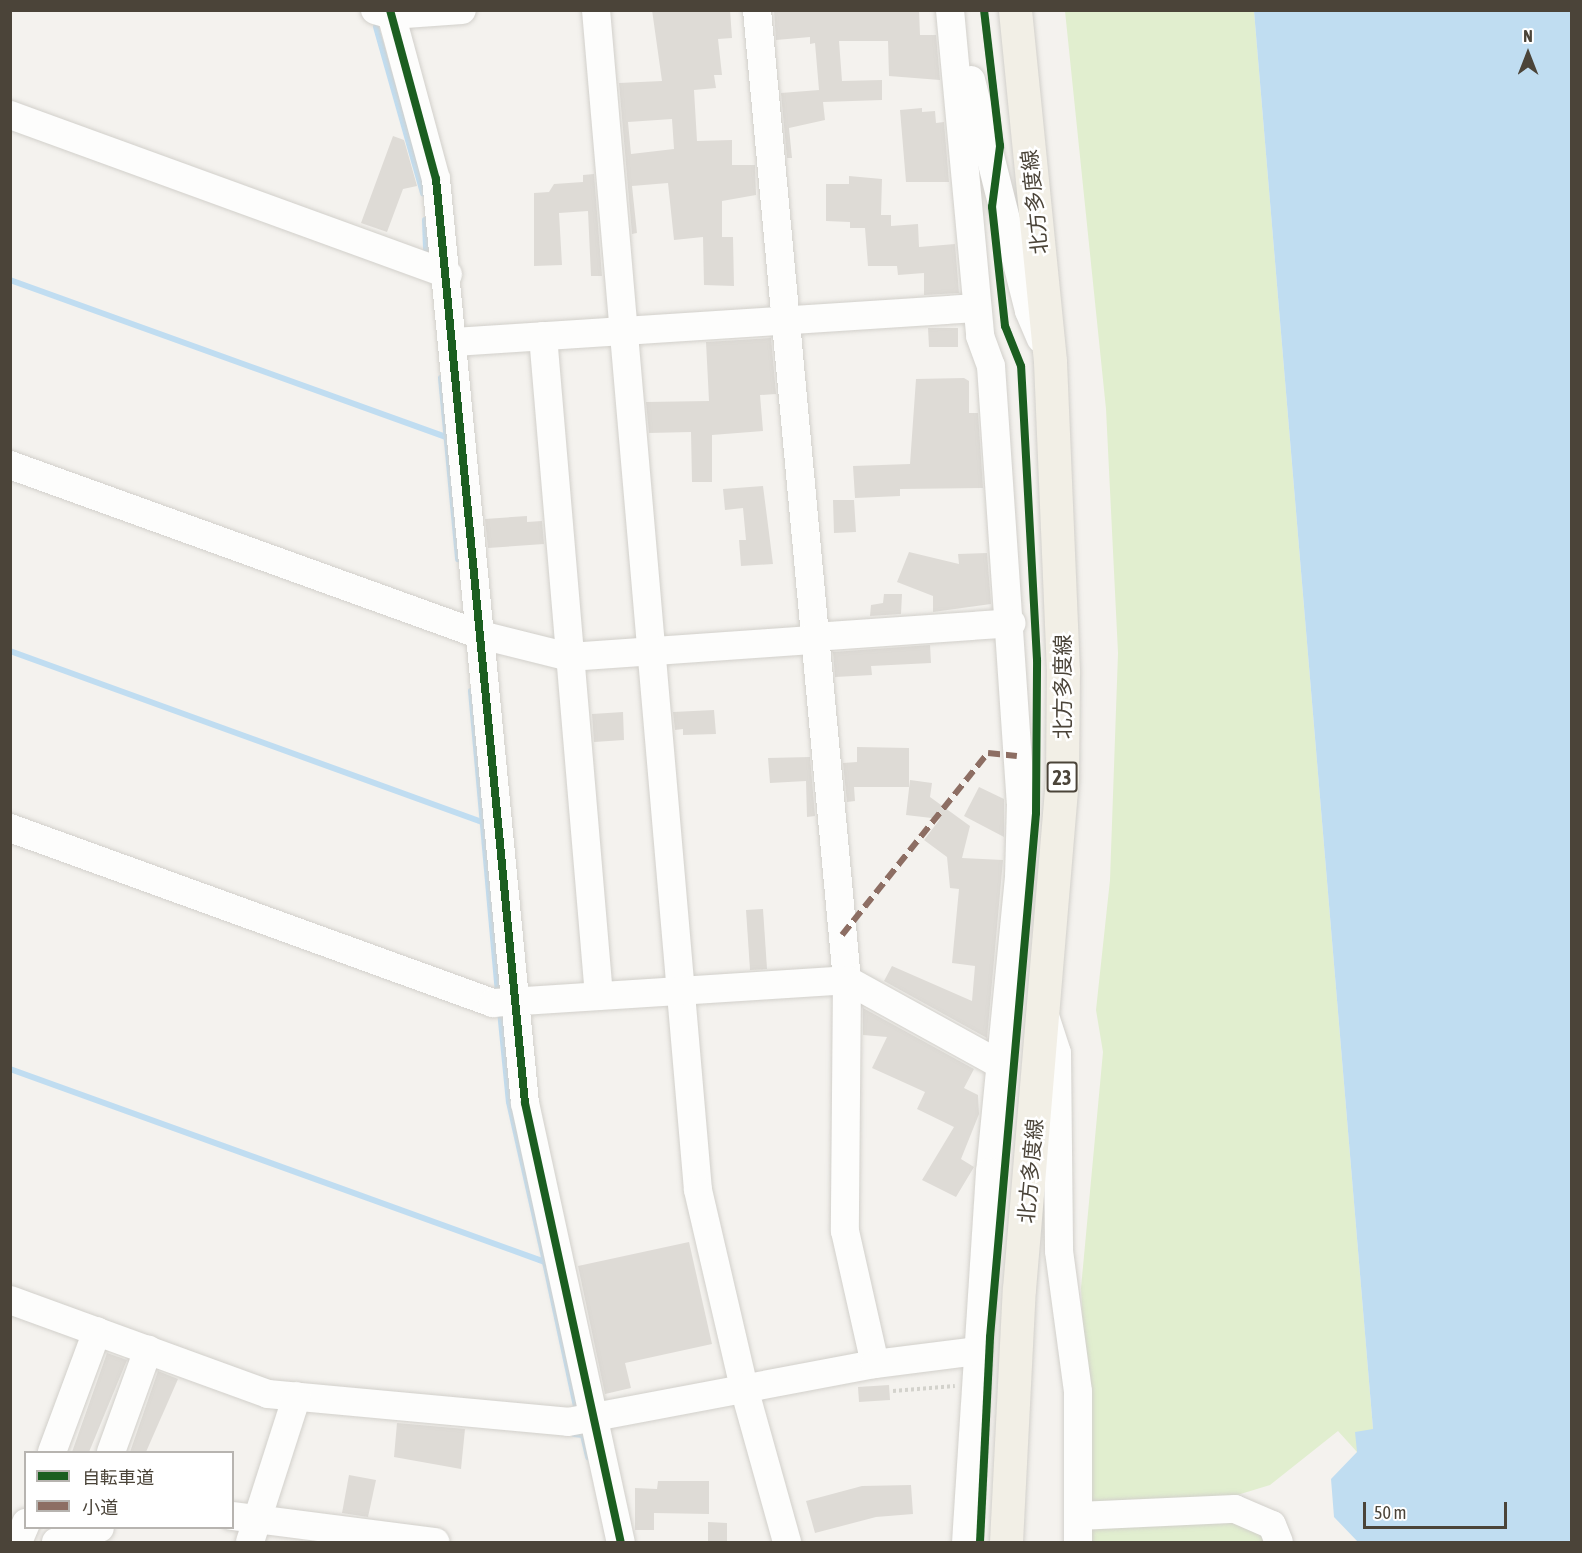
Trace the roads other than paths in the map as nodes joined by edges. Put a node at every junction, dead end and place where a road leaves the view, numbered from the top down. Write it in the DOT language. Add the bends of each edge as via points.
graph roads {
  1 [pos="462,10"];
  2 [pos="596,10"];
  3 [pos="757,10"];
  4 [pos="950,10"];
  5 [pos="955,10"];
  6 [pos="1015,10"];
  7 [pos="386,12"];
  8 [pos="10,115"];
  9 [pos="448,274"];
  10 [pos="977,309"];
  11 [pos="786,321"];
  12 [pos="622,331"];
  13 [pos="543,336"];
  14 [pos="454,342"];
  15 [pos="1050,361"];
  16 [pos="10,465"];
  17 [pos="1012,623"];
  18 [pos="481,635"];
  19 [pos="815,638"];
  20 [pos="650,651"];
  21 [pos="569,657"];
  22 [pos="10,828"];
  23 [pos="847,980"];
  24 [pos="681,991"];
  25 [pos="599,996"];
  26 [pos="514,1002"];
  27 [pos="1045,1017"];
  28 [pos="1001,1065"];
  29 [pos="10,1300"];
  30 [pos="97,1331"];
  31 [pos="148,1350"];
  32 [pos="978,1351"];
  33 [pos="875,1364"];
  34 [pos="744,1388"];
  35 [pos="297,1396"];
  36 [pos="594,1418"];
  37 [pos="52,1451"];
  38 [pos="111,1451"];
  39 [pos="246,1524"];
  40 [pos="24,1528"];
  41 [pos="1078,1529"];
  42 [pos="18,1542"];
  43 [pos="435,1542"];
  44 [pos="621,1542"];
  45 [pos="787,1542"];
  46 [pos="966,1542"];
  47 [pos="1006,1542"];
  48 [pos="1279,1542"];
  1 -- 7 [label="street"];
  2 -- 12 [label="street"];
  3 -- 11 [label="street"];
  4 -- 10 [label="street"];
  5 -- 15 [label="street" via="1029,311"];
  6 -- 15 [label="main road, 北方多度線 / 23"];
  7 -- 9 [label="street" via="436,178"];
  8 -- 9 [label="street"];
  9 -- 14 [label="street"];
  10 -- 11 [label="street"];
  10 -- 17 [label="street" via="990,366"];
  11 -- 12 [label="street"];
  11 -- 19 [label="street"];
  12 -- 13 [label="street"];
  12 -- 20 [label="street"];
  13 -- 14 [label="street"];
  13 -- 21 [label="street"];
  14 -- 18 [label="street"];
  15 -- 27 [label="main road, 北方多度線 / 23" via="1062,708"];
  16 -- 18 [label="street"];
  17 -- 19 [label="street"];
  17 -- 28 [label="street" via="1019,866"];
  18 -- 21 [label="street"];
  18 -- 26 [label="street"];
  19 -- 20 [label="street"];
  19 -- 23 [label="street"];
  20 -- 21 [label="street"];
  20 -- 24 [label="street"];
  21 -- 25 [label="street"];
  22 -- 26 [label="street" via="493,1003"];
  23 -- 24 [label="street"];
  23 -- 28 [label="street"];
  23 -- 33 [label="street" via="845,1232"];
  24 -- 25 [label="street"];
  24 -- 34 [label="street" via="698,1190"];
  25 -- 26 [label="street"];
  26 -- 36 [label="street" via="525,1103"];
  27 -- 41 [label="street" via="1057,1053 1059,1251 1078,1392"];
  27 -- 47 [label="main road, 北方多度線 / 23" via="1019,1289"];
  28 -- 32 [label="street"];
  29 -- 30 [label="street"];
  30 -- 31 [label="street"];
  30 -- 37 [label="street"];
  31 -- 35 [label="street" via="268,1394"];
  31 -- 38 [label="street"];
  32 -- 33 [label="street"];
  32 -- 46 [label="street"];
  33 -- 34 [label="street"];
  34 -- 36 [label="street"];
  34 -- 45 [label="street"];
  35 -- 36 [label="street" via="568,1422"];
  35 -- 39 [label="street"];
  36 -- 44 [label="street"];
  39 -- 43 [label="street"];
  40 -- 42 [label="street"];
  41 -- 48 [label="street" via="1235,1509 1272,1525"];
}
